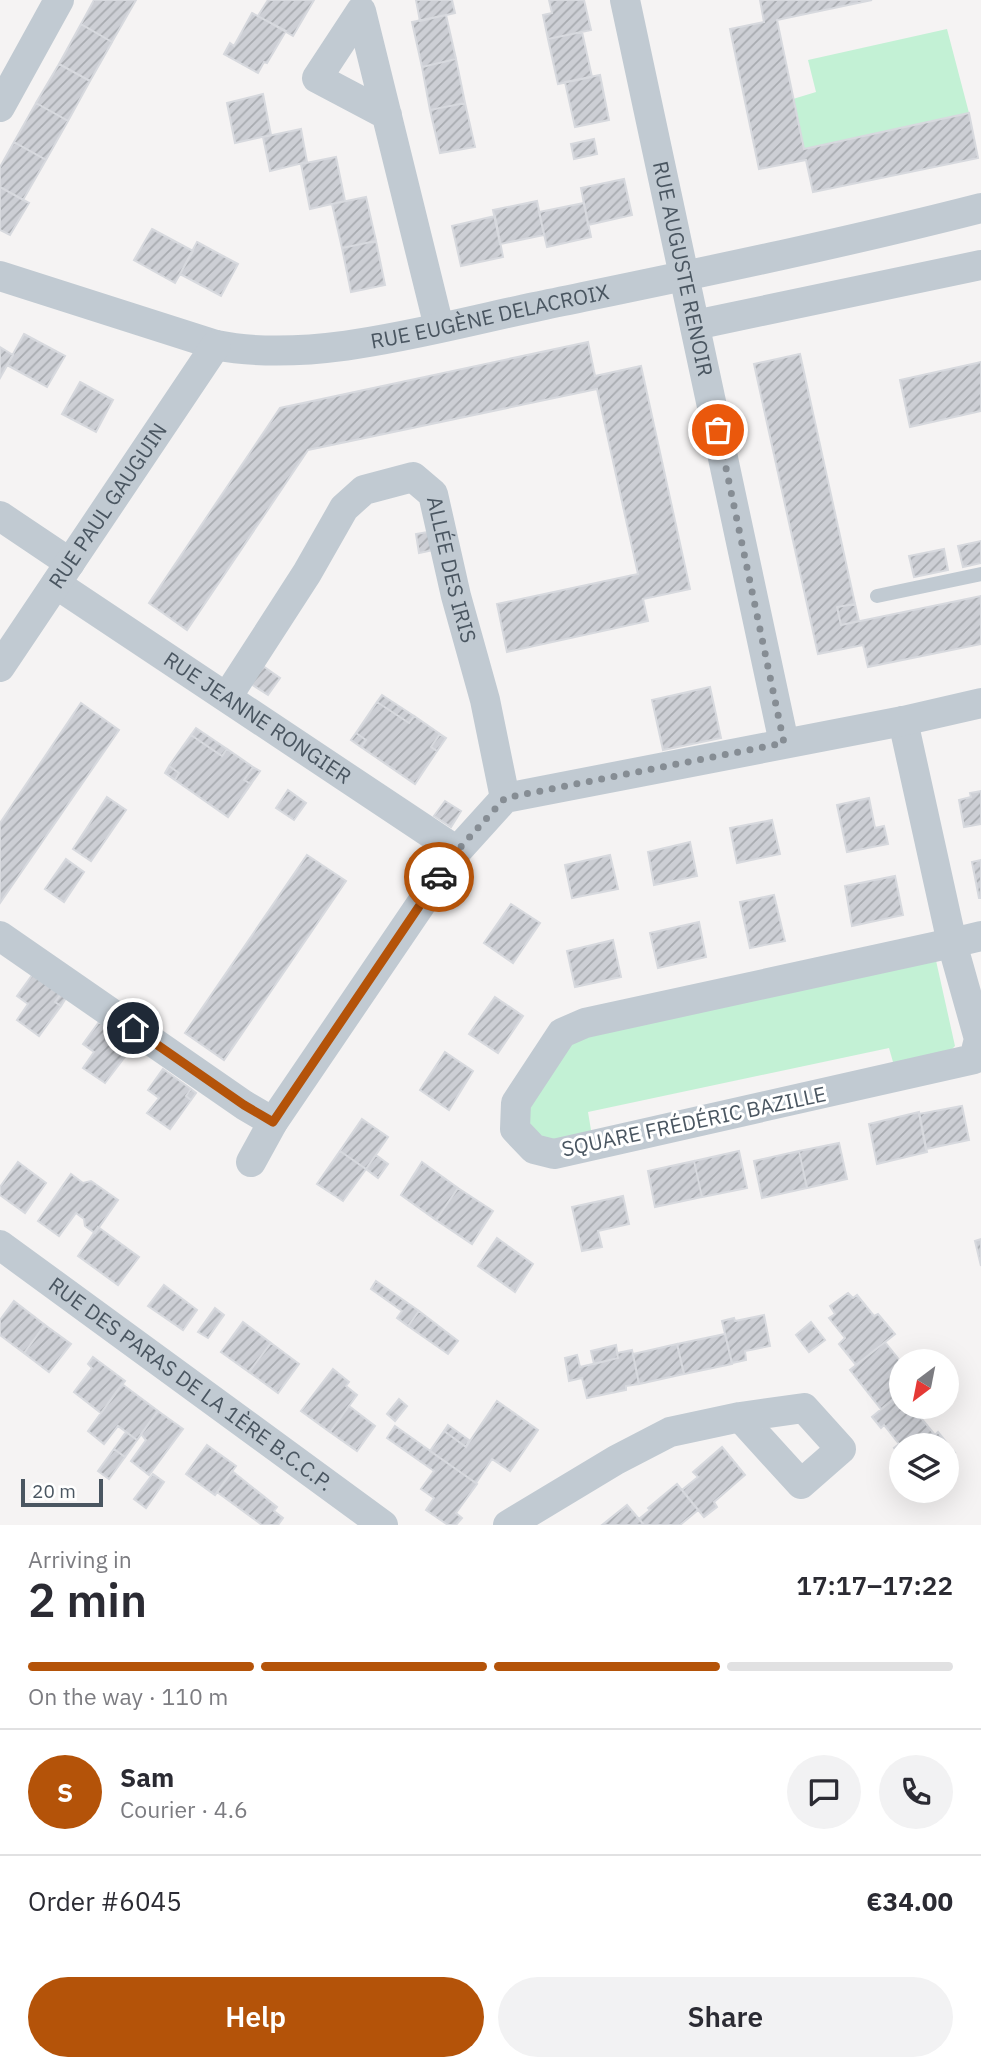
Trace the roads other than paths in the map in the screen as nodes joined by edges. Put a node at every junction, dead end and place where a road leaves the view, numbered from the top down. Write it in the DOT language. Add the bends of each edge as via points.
graph roads {
  1 [pos="59,0"];
  2 [pos="625,0"];
  3 [pos="0,107"];
  4 [pos="387,115"];
  5 [pos="981,208"];
  6 [pos="981,265"];
  7 [pos="0,276"];
  8 [pos="685,276"];
  9 [pos="695,325"];
  10 [pos="439,327"];
  11 [pos="216,345"];
  12 [pos="0,516"];
  13 [pos="63,573"];
  14 [pos="981,574"];
  15 [pos="877,596"];
  16 [pos="0,667"];
  17 [pos="228,696"];
  18 [pos="981,704"];
  19 [pos="903,721"];
  20 [pos="784,743"];
  21 [pos="505,798"];
  22 [pos="457,851"];
  23 [pos="0,936"];
  24 [pos="981,936"];
  25 [pos="952,943"];
  26 [pos="273,1122"];
  27 [pos="251,1162"];
  28 [pos="0,1245"];
  29 [pos="740,1417"];
  30 [pos="383,1525"];
  31 [pos="508,1525"];
  1 -- 3 [label="street"];
  2 -- 8 [label="street, RUE AUGUSTE RENOIR"];
  4 -- 10 [label="street"];
  5 -- 8 [label="street, RUE EUGÈNE DELACROIX"];
  6 -- 9 [label="street"];
  7 -- 11 [label="street, RUE EUGÈNE DELACROIX"];
  8 -- 9 [label="street, RUE AUGUSTE RENOIR"];
  8 -- 10 [label="street, RUE EUGÈNE DELACROIX"];
  9 -- 20 [label="street, RUE AUGUSTE RENOIR"];
  10 -- 11 [label="street, RUE EUGÈNE DELACROIX" via="345,346 246,351"];
  11 -- 13 [label="street, RUE PAUL GAUGUIN"];
  12 -- 13 [label="street, RUE JEANNE RONGIER"];
  13 -- 16 [label="street, RUE PAUL GAUGUIN"];
  13 -- 17 [label="street, RUE JEANNE RONGIER"];
  14 -- 15 [label="lane"];
  17 -- 21 [label="street, ALLÉE DES IRIS" via="344,508 365,490 413,477 433,494"];
  17 -- 22 [label="street, RUE JEANNE RONGIER"];
  18 -- 19 [label="street"];
  19 -- 20 [label="street"];
  19 -- 25 [label="street"];
  20 -- 21 [label="street"];
  21 -- 22 [label="street"];
  22 -- 26 [label="street"];
  23 -- 26 [label="street"];
  24 -- 25 [label="street"];
  25 -- 25 [label="street, SQUARE FRÉDÉRIC BAZILLE" via="585,1023 562,1033 516,1103 515,1129 534,1149 554,1154 974,1059 979,1040"];
  26 -- 27 [label="street"];
  28 -- 30 [label="street, RUE DES PARAS DE LA 1ÈRE B.C.C.P."];
  29 -- 31 [label="street" via="670,1432"];
}
